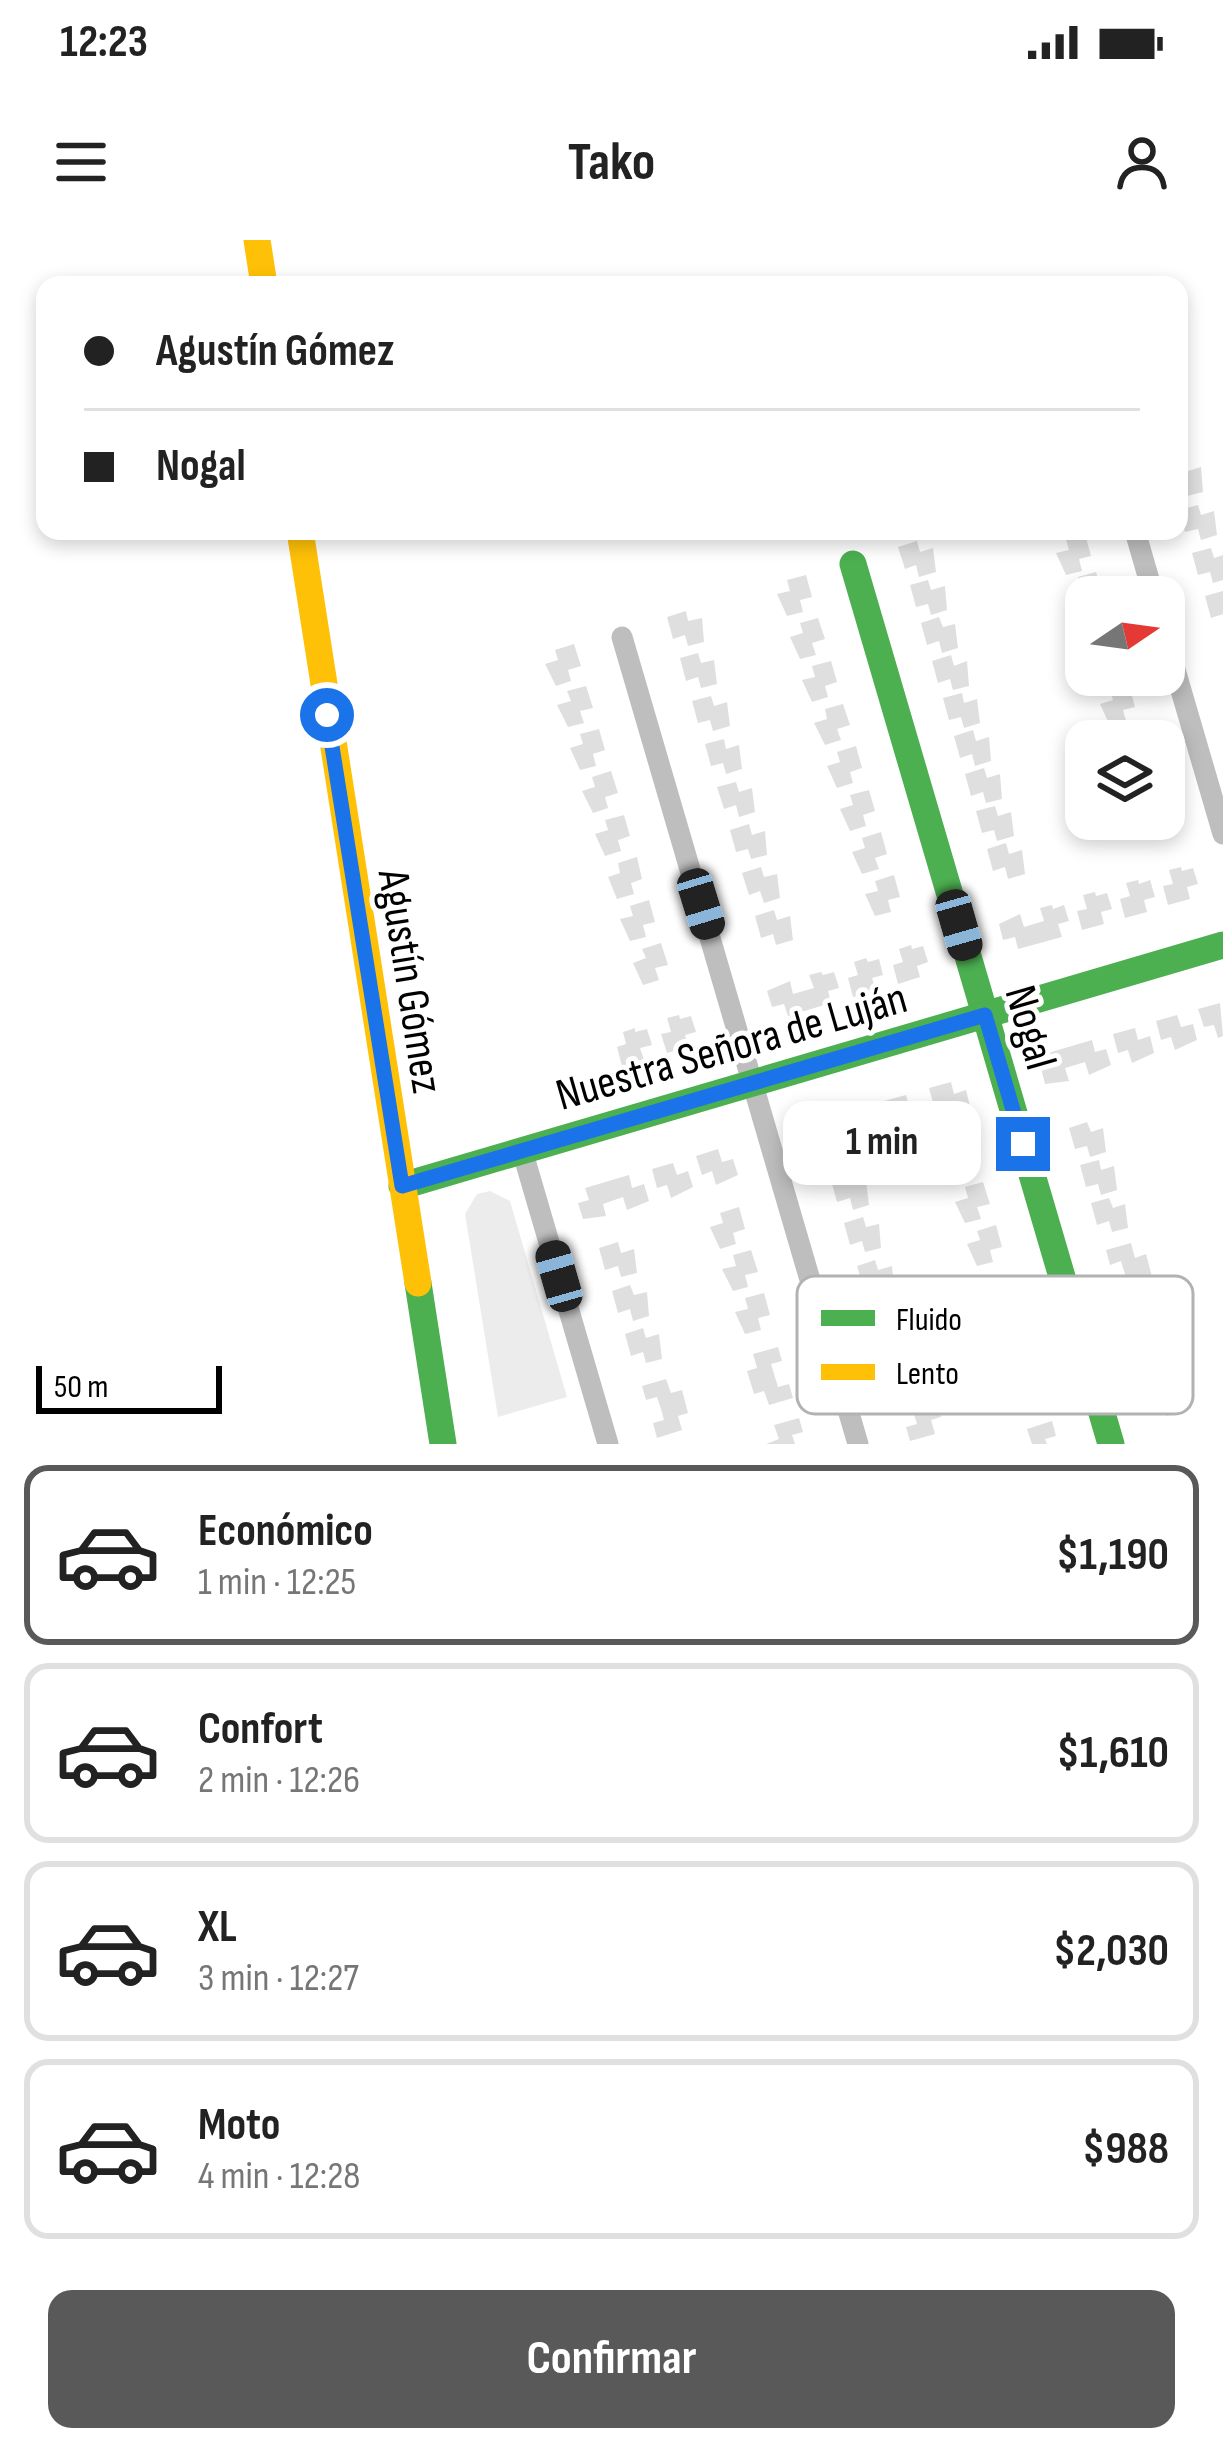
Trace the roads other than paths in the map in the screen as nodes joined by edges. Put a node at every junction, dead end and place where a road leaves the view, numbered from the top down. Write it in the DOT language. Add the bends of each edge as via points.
graph roads {
  1 [pos="257,240"];
  2 [pos="263,276"];
  3 [pos="301,540"];
  4 [pos="1138,540"];
  5 [pos="853,564"];
  6 [pos="1148,576"];
  7 [pos="622,637"];
  8 [pos="1183,696"];
  9 [pos="1223,834"];
  10 [pos="1223,945"];
  11 [pos="985,1015"];
  12 [pos="753,1083"];
  13 [pos="522,1150"];
  14 [pos="402,1186"];
  15 [pos="810,1276"];
  16 [pos="1062,1276"];
  17 [pos="850,1414"];
  18 [pos="1102,1414"];
  19 [pos="442,1444"];
  20 [pos="608,1444"];
  21 [pos="859,1444"];
  22 [pos="1111,1444"];
  1 -- 2 [label="street"];
  3 -- 14 [label="street, Agustín Gómez"];
  4 -- 6 [label="street"];
  5 -- 11 [label="street, Nogal"];
  7 -- 12 [label="street"];
  8 -- 9 [label="street"];
  10 -- 11 [label="street, Nuestra Señora de Luján"];
  11 -- 12 [label="street, Nuestra Señora de Luján"];
  11 -- 16 [label="street, Nogal"];
  12 -- 13 [label="street, Nuestra Señora de Luján"];
  12 -- 15 [label="street"];
  13 -- 14 [label="street, Nuestra Señora de Luján"];
  13 -- 20 [label="street"];
  14 -- 19 [label="street, Agustín Gómez"];
  17 -- 21 [label="street"];
  18 -- 22 [label="street, Nogal"];
}
